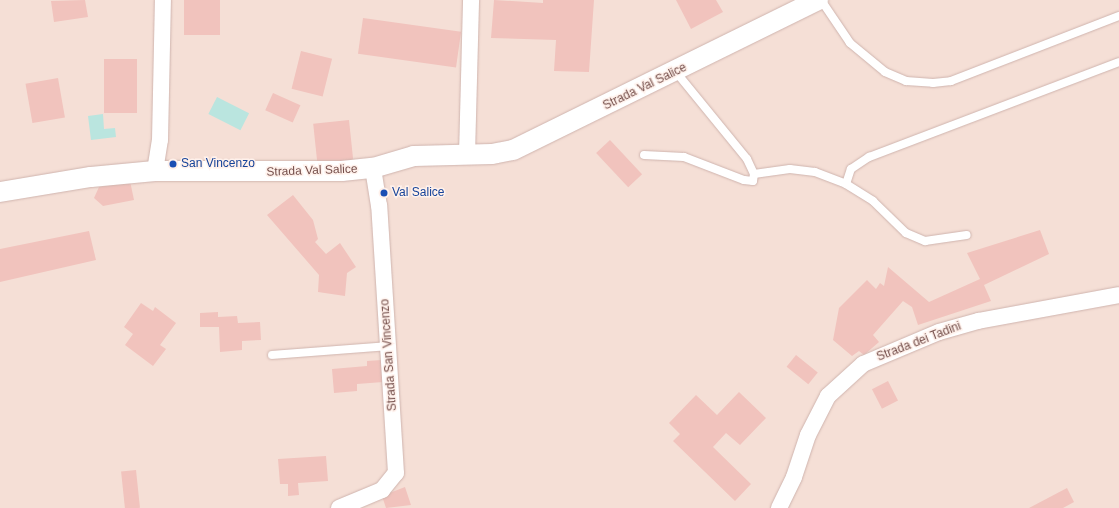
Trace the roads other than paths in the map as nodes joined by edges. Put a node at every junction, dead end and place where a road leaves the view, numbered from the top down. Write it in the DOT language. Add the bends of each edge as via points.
graph roads {
  1 [pos="163,0"];
  2 [pos="471,0"];
  3 [pos="818,0"];
  4 [pos="821,0"];
  5 [pos="1119,16"];
  6 [pos="1119,62"];
  7 [pos="676,72"];
  8 [pos="467,155"];
  9 [pos="644,155"];
  10 [pos="373,168"];
  11 [pos="154,171"];
  12 [pos="754,174"];
  13 [pos="846,184"];
  14 [pos="0,192"];
  15 [pos="968,235"];
  16 [pos="1119,295"];
  17 [pos="388,346"];
  18 [pos="272,354"];
  19 [pos="339,508"];
  20 [pos="779,508"];
  1 -- 11 [label="street" via="160,140"];
  2 -- 8 [label="street"];
  3 -- 7 [label="street, Strada Val Salice"];
  4 -- 5 [label="lane" via="850,43 885,72 906,81 933,83 951,81"];
  6 -- 13 [label="lane" via="869,157 851,169"];
  7 -- 8 [label="street, Strada Val Salice" via="514,150"];
  7 -- 12 [label="lane" via="747,159"];
  8 -- 10 [label="street, Strada Val Salice" via="414,156"];
  9 -- 12 [label="lane" via="684,157 744,180 753,181"];
  10 -- 11 [label="street, Strada Val Salice" via="294,173"];
  10 -- 17 [label="street, Strada San Vincenzo" via="379,206"];
  11 -- 14 [label="street, Strada Val Salice" via="91,177"];
  12 -- 13 [label="lane" via="790,169 815,172"];
  13 -- 15 [label="lane" via="873,201 906,233 925,241"];
  16 -- 20 [label="street, Strada dei Tadini" via="978,321 925,337 862,364 828,396 808,435 794,477"];
  17 -- 18 [label="lane"];
  17 -- 19 [label="street, Strada San Vincenzo" via="396,472 382,490"];
}
